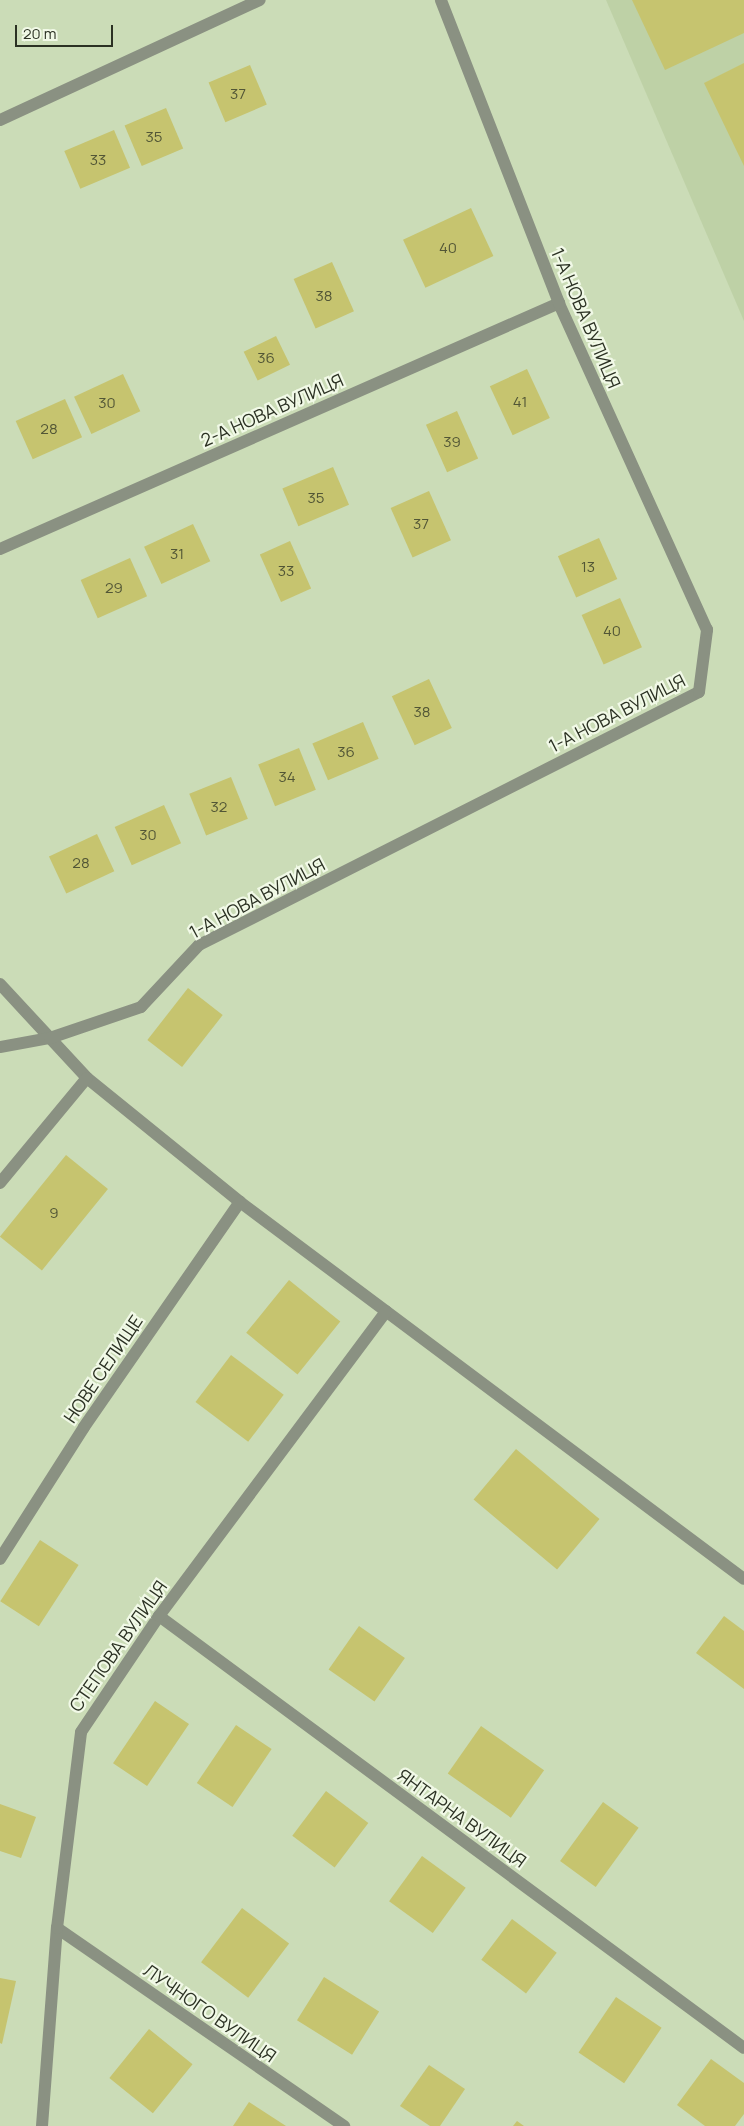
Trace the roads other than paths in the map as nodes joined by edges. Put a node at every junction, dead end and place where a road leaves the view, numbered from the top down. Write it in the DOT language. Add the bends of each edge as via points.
graph roads {
  1 [pos="260,0"];
  2 [pos="441,0"];
  3 [pos="0,120"];
  4 [pos="558,304"];
  5 [pos="0,549"];
  6 [pos="0,984"];
  7 [pos="50,1038"];
  8 [pos="0,1047"];
  9 [pos="88,1078"];
  10 [pos="0,1183"];
  11 [pos="240,1202"];
  12 [pos="386,1311"];
  13 [pos="0,1559"];
  14 [pos="744,1579"];
  15 [pos="159,1616"];
  16 [pos="57,1928"];
  17 [pos="744,2048"];
  18 [pos="42,2126"];
  19 [pos="344,2126"];
  1 -- 3 [label="street"];
  2 -- 4 [label="street, 1-А НОВА ВУЛИЦЯ"];
  4 -- 5 [label="street, 2-А НОВА ВУЛИЦЯ"];
  4 -- 7 [label="street, 1-А НОВА ВУЛИЦЯ" via="707,630 700,692 199,945 141,1007"];
  6 -- 7 [label="street"];
  7 -- 8 [label="street, 1-А НОВА ВУЛИЦЯ"];
  7 -- 9 [label="street"];
  9 -- 10 [label="street"];
  9 -- 11 [label="street"];
  11 -- 12 [label="street"];
  11 -- 13 [label="street, НОВЕ СЕЛИЩЕ" via="84,1427"];
  12 -- 14 [label="street"];
  12 -- 15 [label="street, СТЕПОВА ВУЛИЦЯ"];
  15 -- 16 [label="street, СТЕПОВА ВУЛИЦЯ" via="81,1732"];
  15 -- 17 [label="street, ЯНТАРНА ВУЛИЦЯ"];
  16 -- 18 [label="street, СТЕПОВА ВУЛИЦЯ"];
  16 -- 19 [label="street, ЛУЧНОГО ВУЛИЦЯ"];
}
